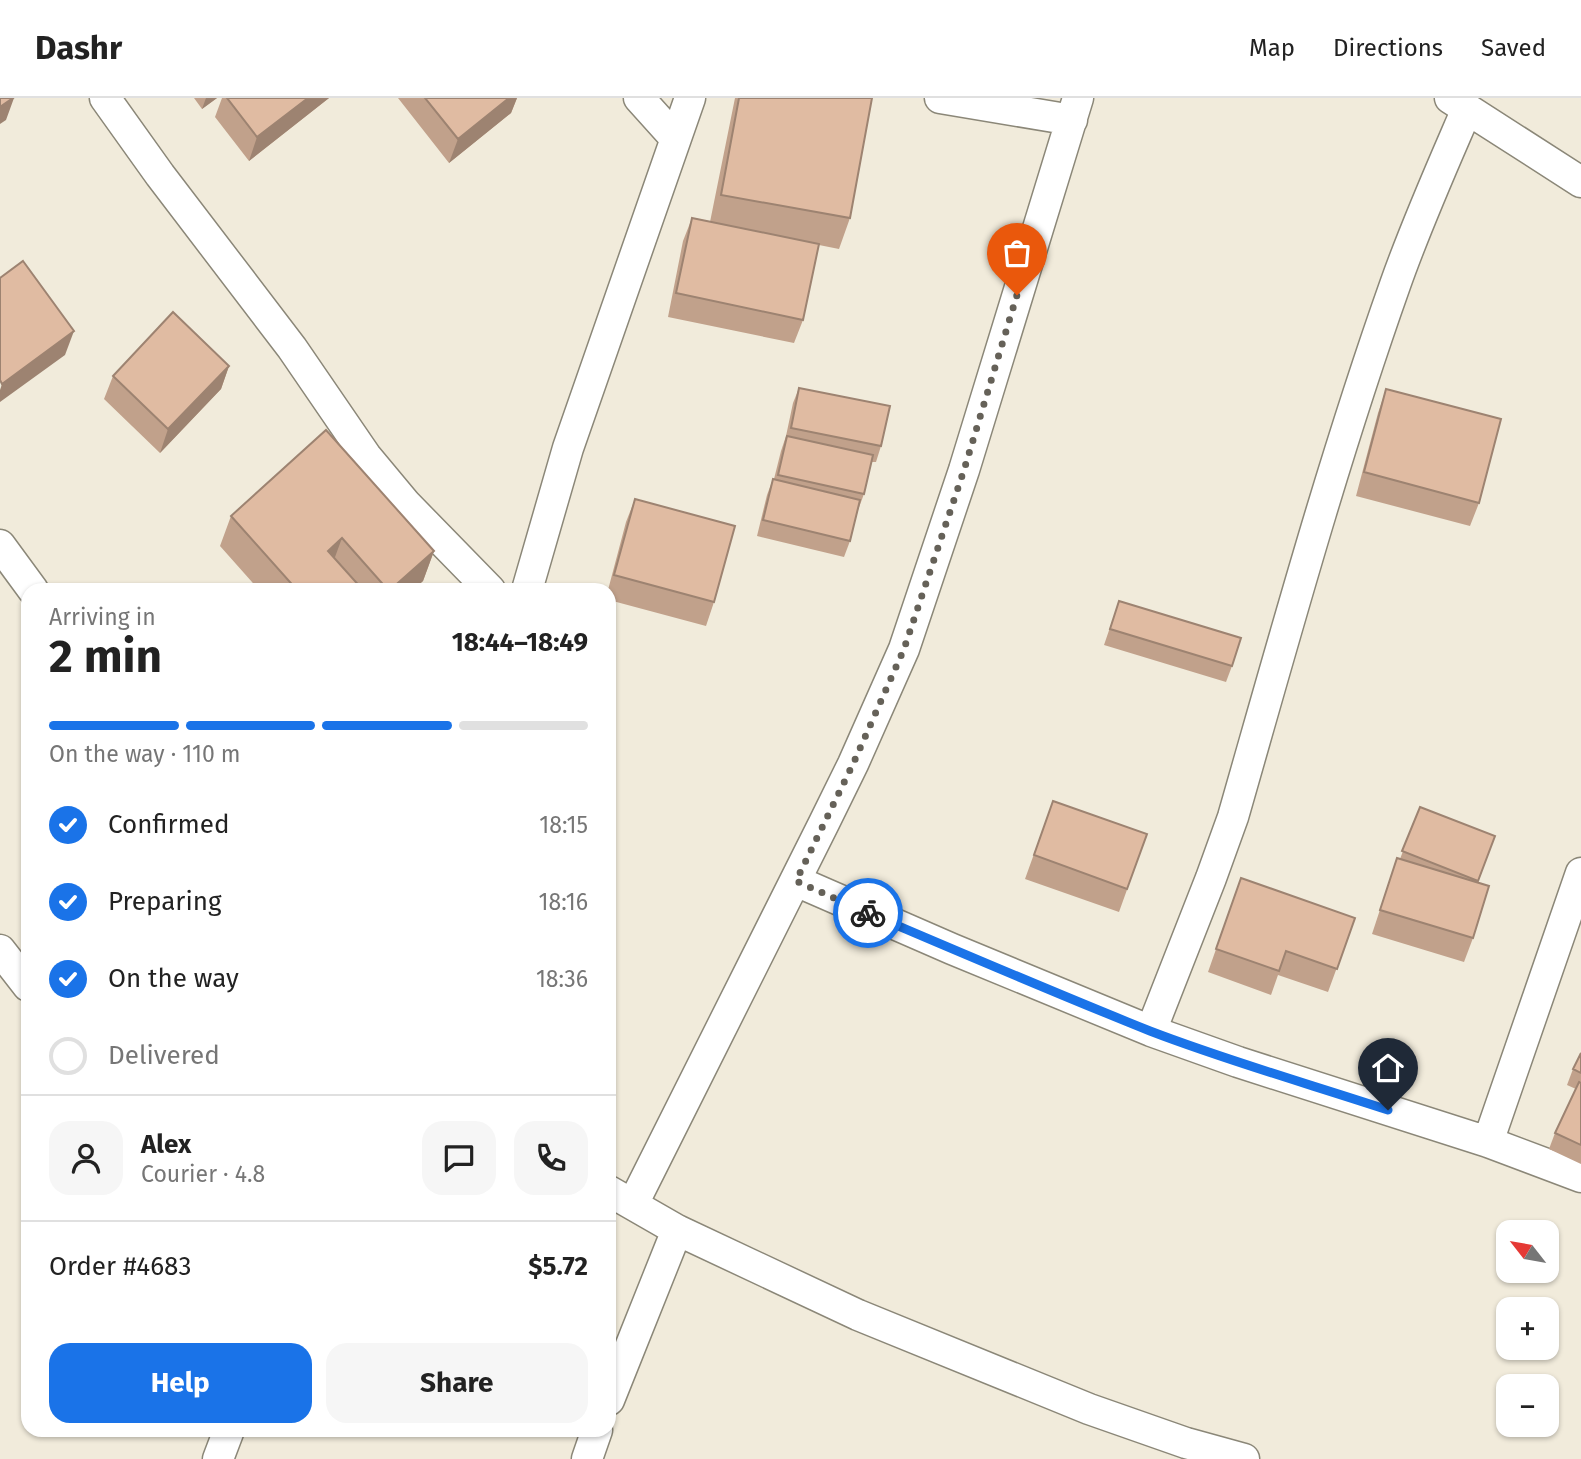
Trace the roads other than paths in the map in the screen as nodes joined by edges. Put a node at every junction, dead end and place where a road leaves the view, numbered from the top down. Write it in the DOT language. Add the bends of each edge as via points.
graph roads {
  1 [pos="104,98"];
  2 [pos="639,98"];
  3 [pos="690,98"];
  4 [pos="940,98"];
  5 [pos="1458,103"];
  6 [pos="1075,109"];
  7 [pos="675,138"];
  8 [pos="1581,182"];
  9 [pos="0,545"];
  10 [pos="28,583"];
  11 [pos="483,583"];
  12 [pos="529,583"];
  13 [pos="1581,873"];
  14 [pos="796,881"];
  15 [pos="0,950"];
  16 [pos="21,977"];
  17 [pos="1151,1031"];
  18 [pos="1488,1142"];
  19 [pos="1581,1177"];
  20 [pos="621,1197"];
  21 [pos="677,1230"];
  22 [pos="616,1382"];
  23 [pos="226,1437"];
  24 [pos="595,1437"];
  25 [pos="218,1459"];
  26 [pos="587,1459"];
  27 [pos="1244,1459"];
  1 -- 11 [label="street" via="292,348 366,456"];
  2 -- 7 [label="street"];
  3 -- 7 [label="street"];
  4 -- 6 [label="street"];
  5 -- 8 [label="street"];
  5 -- 17 [label="street" via="1350,414 1233,817"];
  6 -- 14 [label="street" via="904,649"];
  7 -- 12 [label="street" via="569,448"];
  9 -- 10 [label="street"];
  13 -- 18 [label="street"];
  14 -- 17 [label="street"];
  14 -- 20 [label="street"];
  15 -- 16 [label="street"];
  17 -- 18 [label="street"];
  18 -- 19 [label="street"];
  20 -- 21 [label="street"];
  21 -- 22 [label="street"];
  21 -- 27 [label="street" via="859,1315 1089,1409"];
  23 -- 25 [label="street"];
  24 -- 26 [label="street"];
}
